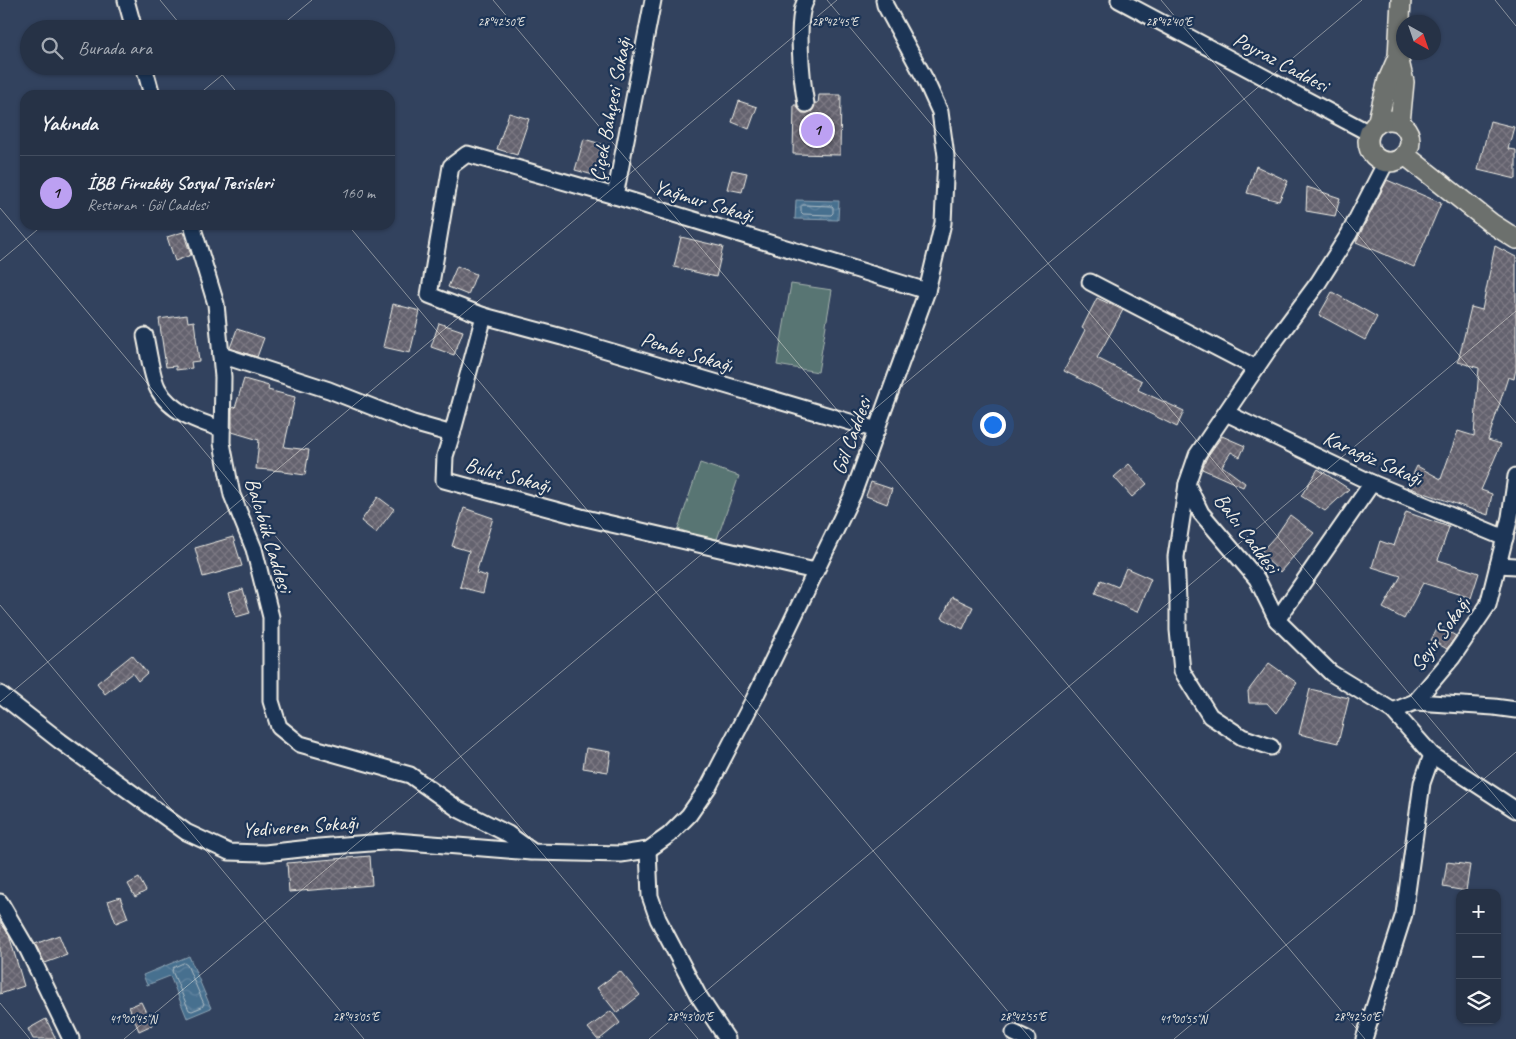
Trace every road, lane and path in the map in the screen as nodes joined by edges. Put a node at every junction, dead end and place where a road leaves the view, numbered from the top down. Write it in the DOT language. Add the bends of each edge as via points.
graph roads {
  1 [pos="126,0"];
  2 [pos="653,0"];
  3 [pos="806,0"];
  4 [pos="884,0"];
  5 [pos="1119,0"];
  6 [pos="1401,0"];
  7 [pos="1400,15"];
  8 [pos="132,20"];
  9 [pos="1397,60"];
  10 [pos="1399,60"];
  11 [pos="146,75"];
  12 [pos="151,90"];
  13 [pos="806,104"];
  14 [pos="1400,123"];
  15 [pos="1373,129"];
  16 [pos="1404,156"];
  17 [pos="1386,162"];
  18 [pos="615,196"];
  19 [pos="194,230"];
  20 [pos="1516,239"];
  21 [pos="1090,282"];
  22 [pos="927,291"];
  23 [pos="429,295"];
  24 [pos="484,316"];
  25 [pos="146,336"];
  26 [pos="221,355"];
  27 [pos="1256,368"];
  28 [pos="1226,413"];
  29 [pos="222,429"];
  30 [pos="876,430"];
  31 [pos="452,434"];
  32 [pos="1516,476"];
  33 [pos="1372,483"];
  34 [pos="1187,484"];
  35 [pos="1505,538"];
  36 [pos="1498,565"];
  37 [pos="1516,566"];
  38 [pos="815,571"];
  39 [pos="1277,620"];
  40 [pos="0,694"];
  41 [pos="1415,702"];
  42 [pos="1516,710"];
  43 [pos="1393,712"];
  44 [pos="1271,747"];
  45 [pos="1432,755"];
  46 [pos="1516,810"];
  47 [pos="648,850"];
  48 [pos="533,852"];
  49 [pos="0,902"];
  50 [pos="71,1039"];
  51 [pos="727,1039"];
  52 [pos="1364,1039"];
  1 -- 8 [label="street"];
  2 -- 18 [label="street, Çiçek Bahçesi Sokağı"];
  3 -- 13 [label="street" via="801,12 801,76"];
  4 -- 22 [label="street, Göl Caddesi" via="940,112 946,156 943,223"];
  5 -- 15 [label="street, Poyraz Caddesi"];
  6 -- 7 [label="main road"];
  9 -- 15 [label="main road"];
  10 -- 14 [label="main road" via="1404,82"];
  11 -- 12 [label="street"];
  14 -- 15 [label="main road" via="1389,120"];
  14 -- 16 [label="main road" via="1410,138"];
  15 -- 17 [label="main road" via="1368,146"];
  16 -- 17 [label="main road" via="1394,162"];
  16 -- 20 [label="main road"];
  17 -- 27 [label="street, Balcı Caddesi" via="1349,234"];
  18 -- 22 [label="street, Yağmur Sokağı"];
  18 -- 23 [label="street, Yağmur Sokağı" via="467,154 451,166"];
  19 -- 26 [label="street, Balcıbük Caddesi" via="216,304"];
  21 -- 27 [label="street"];
  22 -- 30 [label="street, Göl Caddesi"];
  23 -- 24 [label="street, Pembe Sokağı"];
  24 -- 30 [label="street, Pembe Sokağı"];
  24 -- 31 [label="street"];
  25 -- 29 [label="street" via="157,388 168,404 197,421"];
  26 -- 29 [label="street, Balcıbük Caddesi" via="224,377"];
  26 -- 31 [label="street, Bulut Sokağı"];
  27 -- 28 [label="street, Balcı Caddesi"];
  28 -- 33 [label="street, Karagöz Sokağı"];
  28 -- 34 [label="street, Balcı Caddesi" via="1197,455"];
  29 -- 48 [label="street, Balcıbük Caddesi" via="232,495 254,549 271,618 271,701 279,727 300,744 410,775 458,809 508,834"];
  30 -- 38 [label="street, Göl Caddesi" via="852,494"];
  31 -- 38 [label="street, Bulut Sokağı" via="444,456 444,480 580,517"];
  32 -- 35 [label="street, Seyir Sokağı"];
  33 -- 35 [label="street, Karagöz Sokağı"];
  33 -- 39 [label="street"];
  34 -- 39 [label="street, Balcı Caddesi" via="1201,512 1257,579"];
  34 -- 44 [label="street" via="1176,558 1182,671 1210,716 1242,737"];
  35 -- 36 [label="street, Seyir Sokağı"];
  36 -- 37 [label="street"];
  36 -- 41 [label="street, Seyir Sokağı" via="1488,605 1452,658"];
  38 -- 47 [label="street, Göl Caddesi" via="709,786 690,816"];
  39 -- 43 [label="street, Balcı Caddesi" via="1331,672"];
  40 -- 48 [label="street, Yediveren Sokağı" via="186,832 229,852 265,853 396,841"];
  41 -- 42 [label="street"];
  41 -- 43 [label="street, Seyir Sokağı"];
  43 -- 45 [label="street, Balcı Caddesi"];
  45 -- 46 [label="street, Balcı Caddesi"];
  45 -- 52 [label="street" via="1422,783 1404,914"];
  47 -- 48 [label="street" via="621,854"];
  47 -- 51 [label="street" via="650,896 658,919 698,995"];
  49 -- 50 [label="street" via="28,950"];
}
